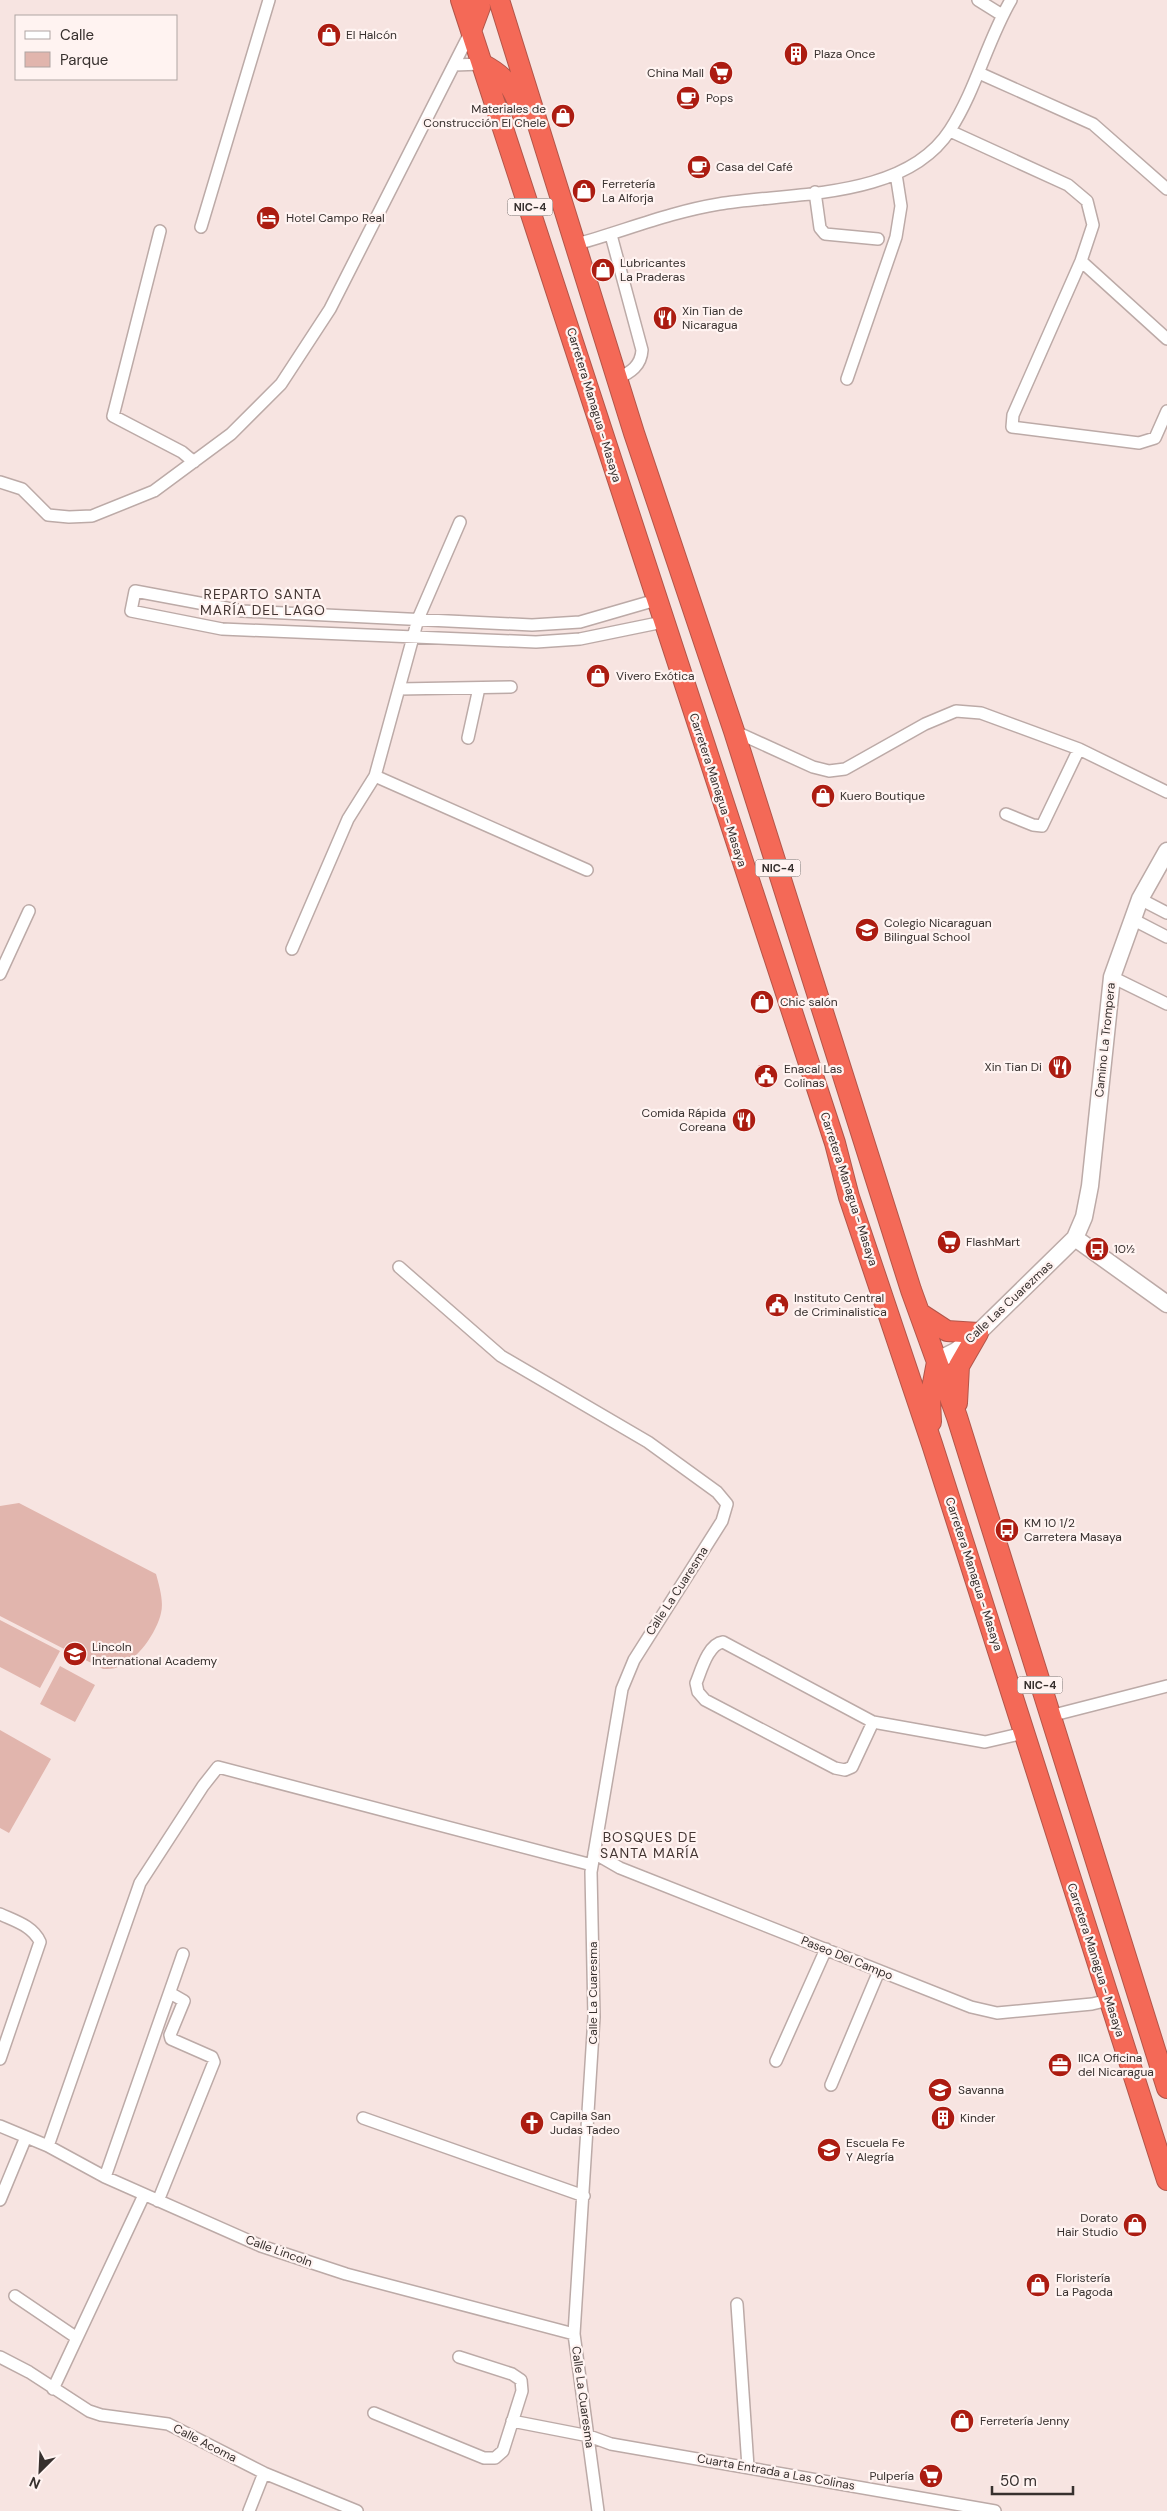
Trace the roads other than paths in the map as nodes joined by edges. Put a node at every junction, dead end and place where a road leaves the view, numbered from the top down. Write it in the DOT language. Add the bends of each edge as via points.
graph roads {
  1 [pos="270,0"];
  2 [pos="461,0"];
  3 [pos="479,0"];
  4 [pos="499,0"];
  5 [pos="978,0"];
  6 [pos="1011,0"];
  7 [pos="1002,15"];
  8 [pos="471,31"];
  9 [pos="482,64"];
  10 [pos="454,65"];
  11 [pos="979,72"];
  12 [pos="950,131"];
  13 [pos="896,174"];
  14 [pos="1167,189"];
  15 [pos="815,192"];
  16 [pos="200,228"];
  17 [pos="160,231"];
  18 [pos="611,235"];
  19 [pos="878,238"];
  20 [pos="575,240"];
  21 [pos="1080,261"];
  22 [pos="1167,339"];
  23 [pos="578,350"];
  24 [pos="617,379"];
  25 [pos="847,379"];
  26 [pos="593,406"];
  27 [pos="1167,410"];
  28 [pos="194,462"];
  29 [pos="0,482"];
  30 [pos="460,522"];
  31 [pos="656,600"];
  32 [pos="418,619"];
  33 [pos="663,622"];
  34 [pos="412,638"];
  35 [pos="511,687"];
  36 [pos="479,688"];
  37 [pos="399,689"];
  38 [pos="734,731"];
  39 [pos="468,738"];
  40 [pos="1079,749"];
  41 [pos="375,776"];
  42 [pos="1167,792"];
  43 [pos="1006,814"];
  44 [pos="1167,851"];
  45 [pos="587,870"];
  46 [pos="1140,899"];
  47 [pos="29,911"];
  48 [pos="1167,914"];
  49 [pos="1132,919"];
  50 [pos="1167,937"];
  51 [pos="292,949"];
  52 [pos="0,974"];
  53 [pos="1112,978"];
  54 [pos="1167,1004"];
  55 [pos="849,1197"];
  56 [pos="1075,1238"];
  57 [pos="399,1267"];
  58 [pos="1167,1304"];
  59 [pos="920,1314"];
  60 [pos="978,1333"];
  61 [pos="938,1360"];
  62 [pos="957,1417"];
  63 [pos="932,1444"];
  64 [pos="1167,1686"];
  65 [pos="1050,1716"];
  66 [pos="873,1722"];
  67 [pos="1024,1733"];
  68 [pos="593,1859"];
  69 [pos="0,1914"];
  70 [pos="826,1949"];
  71 [pos="183,1954"];
  72 [pos="879,1971"];
  73 [pos="170,1993"];
  74 [pos="1110,2000"];
  75 [pos="1142,2011"];
  76 [pos="1117,2024"];
  77 [pos="1157,2054"];
  78 [pos="0,2059"];
  79 [pos="1128,2060"];
  80 [pos="776,2062"];
  81 [pos="831,2085"];
  82 [pos="1167,2088"];
  83 [pos="363,2118"];
  84 [pos="0,2126"];
  85 [pos="26,2137"];
  86 [pos="48,2146"];
  87 [pos="105,2177"];
  88 [pos="1167,2180"];
  89 [pos="144,2195"];
  90 [pos="584,2196"];
  91 [pos="0,2200"];
  92 [pos="158,2201"];
  93 [pos="15,2296"];
  94 [pos="737,2304"];
  95 [pos="574,2334"];
  96 [pos="77,2338"];
  97 [pos="459,2356"];
  98 [pos="0,2357"];
  99 [pos="53,2389"];
  100 [pos="374,2413"];
  101 [pos="512,2421"];
  102 [pos="589,2436"];
  103 [pos="748,2467"];
  104 [pos="264,2474"];
  105 [pos="249,2511"];
  106 [pos="357,2511"];
  107 [pos="598,2511"];
  108 [pos="995,2511"];
  1 -- 16 [label="street"];
  2 -- 8 [label="highway, Carretera Managua - Masaya / NIC-4"];
  3 -- 8 [label="highway" via="480,7"];
  4 -- 20 [label="highway, NIC-4"];
  5 -- 7 [label="street"];
  6 -- 7 [label="street"];
  7 -- 11 [label="street"];
  8 -- 9 [label="highway, Carretera Managua - Masaya / NIC-4"];
  8 -- 10 [label="street"];
  9 -- 10 [label="street"];
  9 -- 20 [label="highway" via="501,75 516,94 553,204"];
  9 -- 23 [label="highway, Carretera Managua - Masaya / NIC-4"];
  10 -- 28 [label="street" via="324,317 281,384 231,434"];
  11 -- 12 [label="street"];
  11 -- 14 [label="street" via="1093,124"];
  12 -- 13 [label="street" via="914,165"];
  12 -- 21 [label="street" via="1068,185 1087,201 1093,226"];
  13 -- 15 [label="street" via="851,187"];
  13 -- 25 [label="street" via="900,206 896,237"];
  15 -- 18 [label="street" via="719,204"];
  15 -- 19 [label="street" via="820,228 825,234"];
  17 -- 28 [label="street" via="113,416 182,452"];
  18 -- 20 [label="street"];
  18 -- 24 [label="street" via="642,350 642,360 637,367"];
  20 -- 24 [label="highway, NIC-4"];
  21 -- 22 [label="street"];
  21 -- 27 [label="street" via="1013,415 1012,427 1139,443 1155,438"];
  23 -- 24 [label="highway" via="602,372"];
  23 -- 26 [label="highway, Carretera Managua - Masaya / NIC-4"];
  24 -- 26 [label="highway" via="603,390"];
  24 -- 38 [label="highway, NIC-4"];
  26 -- 31 [label="highway, Carretera Managua - Masaya / NIC-4"];
  28 -- 29 [label="street" via="154,491 92,516 48,515 22,489"];
  30 -- 32 [label="street"];
  31 -- 32 [label="street" via="580,622 532,625"];
  31 -- 33 [label="highway, Carretera Managua - Masaya / NIC-4"];
  32 -- 34 [label="street"];
  32 -- 34 [label="street" via="242,611 135,591 131,611 222,629"];
  33 -- 34 [label="street" via="580,639 536,642"];
  33 -- 55 [label="highway, Carretera Managua - Masaya / NIC-4" via="835,1143"];
  34 -- 37 [label="street"];
  35 -- 36 [label="street"];
  36 -- 37 [label="street"];
  36 -- 39 [label="street"];
  37 -- 41 [label="street"];
  38 -- 40 [label="street" via="813,767 829,771 845,769 925,724 956,711 981,713"];
  38 -- 59 [label="highway, NIC-4"];
  40 -- 42 [label="street"];
  40 -- 43 [label="street" via="1042,826"];
  41 -- 45 [label="street"];
  41 -- 51 [label="street" via="348,819"];
  44 -- 46 [label="street, Camino La Trompera"];
  46 -- 48 [label="street"];
  46 -- 49 [label="street, Camino La Trompera"];
  47 -- 52 [label="street"];
  49 -- 50 [label="street"];
  49 -- 53 [label="street, Camino La Trompera"];
  53 -- 54 [label="street"];
  53 -- 56 [label="street, Camino La Trompera" via="1090,1186 1084,1217"];
  55 -- 61 [label="highway" via="860,1207 896,1318 911,1340"];
  55 -- 63 [label="highway, Carretera Managua - Masaya / NIC-4"];
  56 -- 58 [label="street"];
  56 -- 60 [label="street, Calle Las Cuarezmas"];
  57 -- 68 [label="street, Calle La Cuaresma" via="501,1356 648,1442 718,1492 727,1504 722,1521 634,1660 622,1689"];
  59 -- 60 [label="highway" via="948,1331"];
  59 -- 61 [label="highway, NIC-4"];
  60 -- 61 [label="street, Calle Las Cuarezmas" via="956,1351"];
  60 -- 62 [label="highway" via="959,1366"];
  61 -- 62 [label="highway, NIC-4"];
  61 -- 63 [label="highway" via="930,1399"];
  62 -- 65 [label="highway, NIC-4"];
  63 -- 67 [label="highway, Carretera Managua - Masaya / NIC-4"];
  64 -- 65 [label="street"];
  65 -- 75 [label="highway, NIC-4"];
  66 -- 66 [label="street" via="723,1642 712,1648 696,1683 705,1700 835,1768 845,1770 852,1766"];
  66 -- 67 [label="street" via="985,1742"];
  67 -- 74 [label="highway, Carretera Managua - Masaya / NIC-4"];
  68 -- 70 [label="street, Paseo Del Campo"];
  68 -- 86 [label="street, Paseo Del Campo" via="218,1767 140,1883"];
  68 -- 90 [label="street, Calle La Cuaresma" via="594,2017"];
  69 -- 78 [label="street" via="30,1928 40,1942"];
  70 -- 72 [label="street, Paseo Del Campo"];
  70 -- 80 [label="street"];
  71 -- 73 [label="street"];
  72 -- 74 [label="street, Paseo Del Campo" via="971,2007 997,2013"];
  72 -- 81 [label="street"];
  73 -- 87 [label="street"];
  73 -- 92 [label="street" via="184,2001 171,2038 212,2057 214,2062"];
  74 -- 76 [label="highway, Carretera Managua - Masaya / NIC-4"];
  75 -- 76 [label="highway" via="1134,2028"];
  75 -- 77 [label="highway, NIC-4"];
  76 -- 79 [label="highway, Carretera Managua - Masaya / NIC-4"];
  77 -- 79 [label="highway" via="1144,2043 1137,2043 1132,2047"];
  77 -- 82 [label="highway, NIC-4"];
  79 -- 88 [label="highway, Carretera Managua - Masaya / NIC-4"];
  83 -- 90 [label="street"];
  84 -- 85 [label="street, Calle Lincoln"];
  85 -- 86 [label="street, Calle Lincoln"];
  85 -- 91 [label="street"];
  86 -- 87 [label="street, Calle Lincoln"];
  87 -- 89 [label="street, Calle Lincoln"];
  89 -- 92 [label="street, Calle Lincoln"];
  89 -- 96 [label="street"];
  90 -- 95 [label="street, Calle La Cuaresma"];
  92 -- 95 [label="street, Calle Lincoln" via="261,2246 346,2274"];
  93 -- 96 [label="street"];
  94 -- 103 [label="street"];
  95 -- 102 [label="street, Calle La Cuaresma"];
  96 -- 99 [label="street"];
  97 -- 101 [label="street" via="512,2374 520,2380 522,2391"];
  98 -- 99 [label="street, Calle Acoma"];
  99 -- 104 [label="street, Calle Acoma" via="89,2412 168,2424"];
  100 -- 101 [label="street" via="484,2458 495,2458 503,2451"];
  101 -- 102 [label="street, Cuarta Entrada a Las Colinas"];
  102 -- 103 [label="street, Cuarta Entrada a Las Colinas" via="611,2444"];
  102 -- 107 [label="street, Calle La Cuaresma"];
  103 -- 108 [label="street, Cuarta Entrada a Las Colinas"];
  104 -- 105 [label="street"];
  104 -- 106 [label="street, Calle Acoma"];
}
